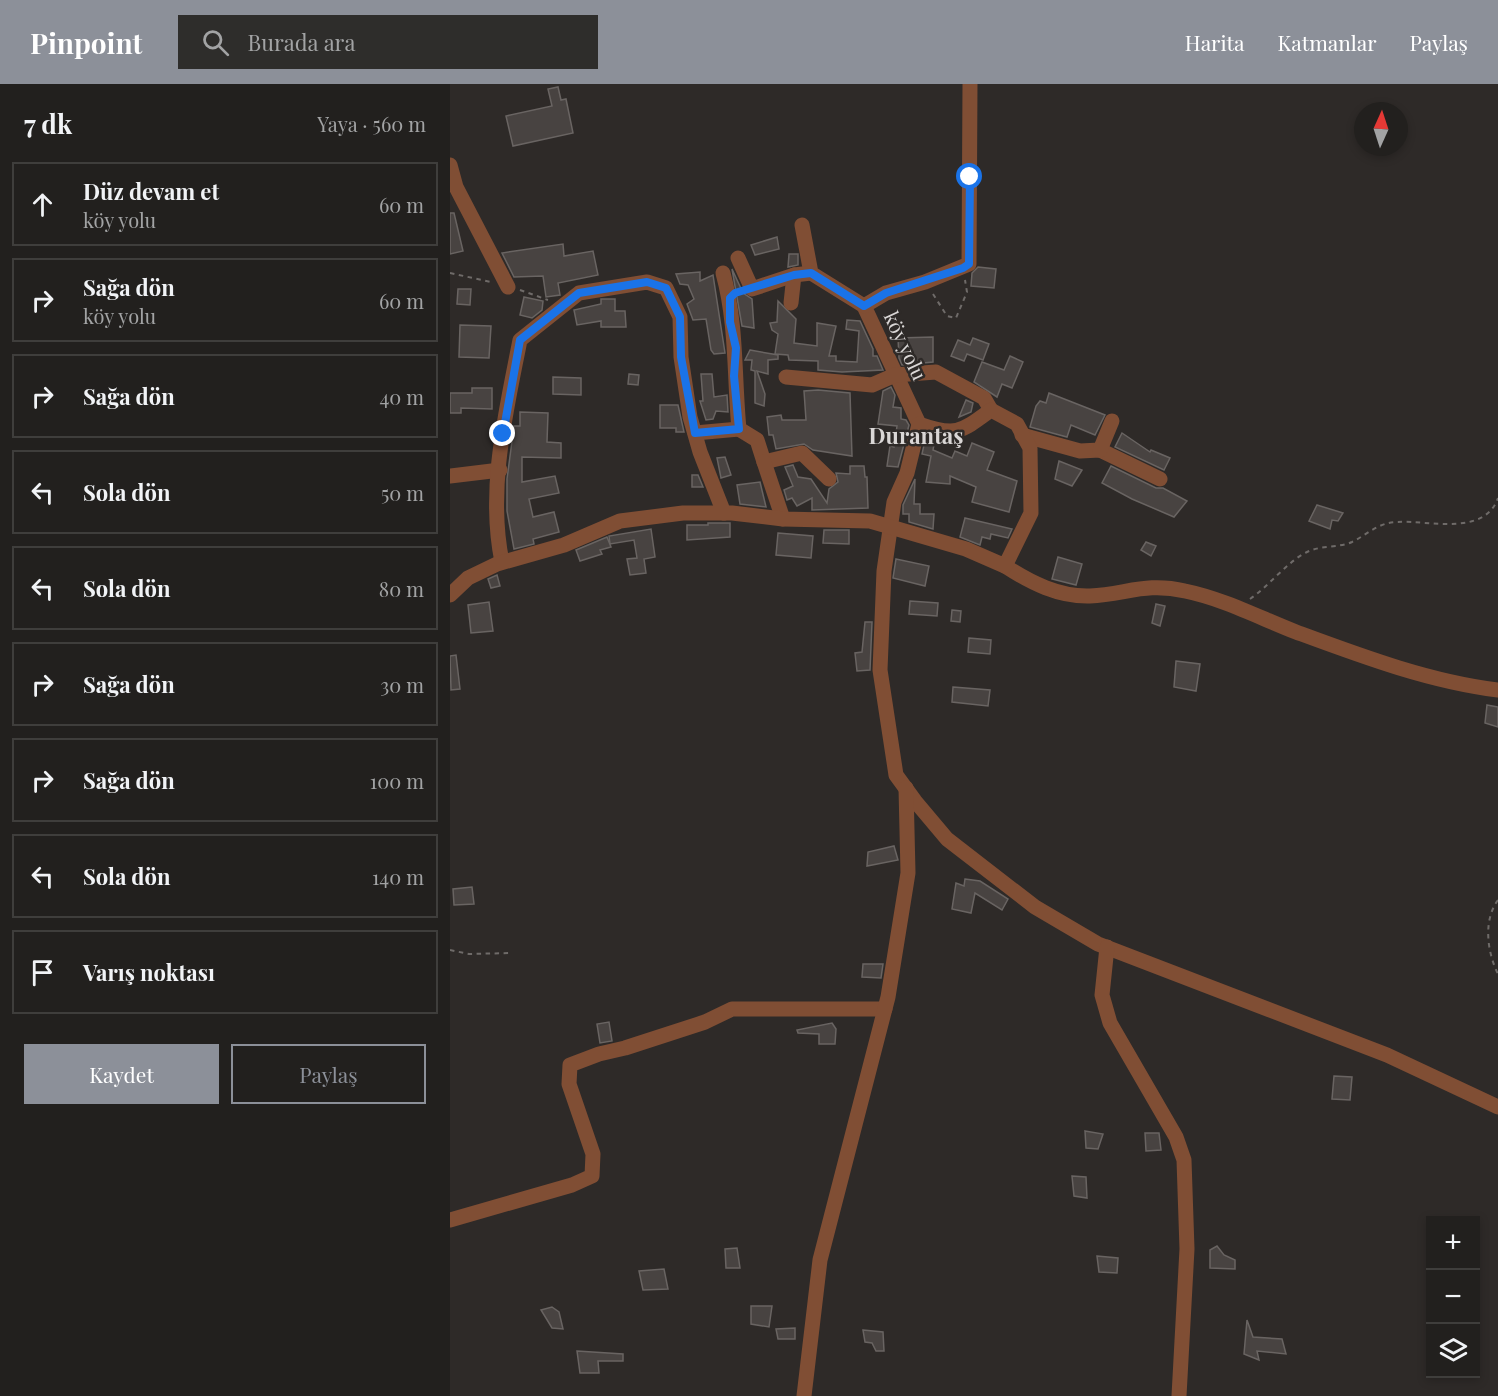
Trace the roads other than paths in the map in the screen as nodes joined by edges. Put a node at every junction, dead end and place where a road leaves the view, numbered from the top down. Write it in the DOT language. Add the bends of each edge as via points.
graph roads {
  1 [pos="969,84"];
  2 [pos="450,165"];
  3 [pos="802,225"];
  4 [pos="738,258"];
  5 [pos="723,273"];
  6 [pos="811,273"];
  7 [pos="794,275"];
  8 [pos="508,287"];
  9 [pos="752,289"];
  10 [pos="730,298"];
  11 [pos="791,303"];
  12 [pos="864,306"];
  13 [pos="895,375"];
  14 [pos="786,377"];
  15 [pos="991,410"];
  16 [pos="1112,421"];
  17 [pos="919,424"];
  18 [pos="739,429"];
  19 [pos="695,433"];
  20 [pos="1022,435"];
  21 [pos="1100,450"];
  22 [pos="764,462"];
  23 [pos="500,470"];
  24 [pos="450,476"];
  25 [pos="829,479"];
  26 [pos="1160,479"];
  27 [pos="724,513"];
  28 [pos="783,519"];
  29 [pos="890,529"];
  30 [pos="502,562"];
  31 [pos="1005,567"];
  32 [pos="450,596"];
  33 [pos="1498,690"];
  34 [pos="906,788"];
  35 [pos="1107,947"];
  36 [pos="885,1009"];
  37 [pos="1498,1107"];
  38 [pos="450,1220"];
  39 [pos="804,1396"];
  40 [pos="1179,1396"];
  1 -- 12 [label="street, köy yolu" via="969,264 886,293"];
  2 -- 8 [label="street" via="456,187"];
  3 -- 6 [label="street"];
  4 -- 9 [label="street"];
  5 -- 10 [label="street"];
  6 -- 7 [label="street"];
  6 -- 12 [label="street"];
  7 -- 9 [label="street"];
  7 -- 11 [label="street"];
  9 -- 10 [label="street"];
  10 -- 18 [label="street"];
  12 -- 13 [label="street, köy yolu"];
  13 -- 14 [label="street" via="872,385"];
  13 -- 15 [label="street" via="936,372 984,398"];
  13 -- 17 [label="street, köy yolu"];
  15 -- 17 [label="street" via="962,431 935,430"];
  15 -- 20 [label="street" via="1017,424"];
  16 -- 21 [label="street"];
  17 -- 29 [label="street" via="907,473 894,502"];
  18 -- 19 [label="street"];
  18 -- 22 [label="street" via="757,440"];
  19 -- 23 [label="street" via="681,357 680,317 666,288 647,282 613,286 579,293 520,340"];
  19 -- 27 [label="street"];
  20 -- 21 [label="street" via="1080,451"];
  20 -- 31 [label="street" via="1030,448 1031,513"];
  21 -- 26 [label="street"];
  22 -- 25 [label="street" via="802,453"];
  22 -- 28 [label="street"];
  23 -- 24 [label="street"];
  23 -- 30 [label="street" via="496,506"];
  27 -- 28 [label="street"];
  27 -- 30 [label="street" via="683,513 620,521 564,545"];
  28 -- 29 [label="street" via="870,521"];
  29 -- 31 [label="street" via="966,549"];
  29 -- 34 [label="street" via="884,571 880,670 896,775"];
  30 -- 32 [label="street" via="468,578"];
  31 -- 33 [label="street" via="1060,593 1090,596 1151,586 1186,591 1396,666 1476,688"];
  34 -- 35 [label="street" via="947,839 1035,907"];
  34 -- 36 [label="street" via="908,873"];
  35 -- 37 [label="street" via="1387,1055"];
  35 -- 40 [label="street" via="1102,995 1110,1023 1176,1137 1184,1160 1187,1249"];
  36 -- 38 [label="street" via="732,1009 705,1022 570,1065 569,1084 593,1154 592,1176"];
  36 -- 39 [label="street" via="820,1260"];
}
